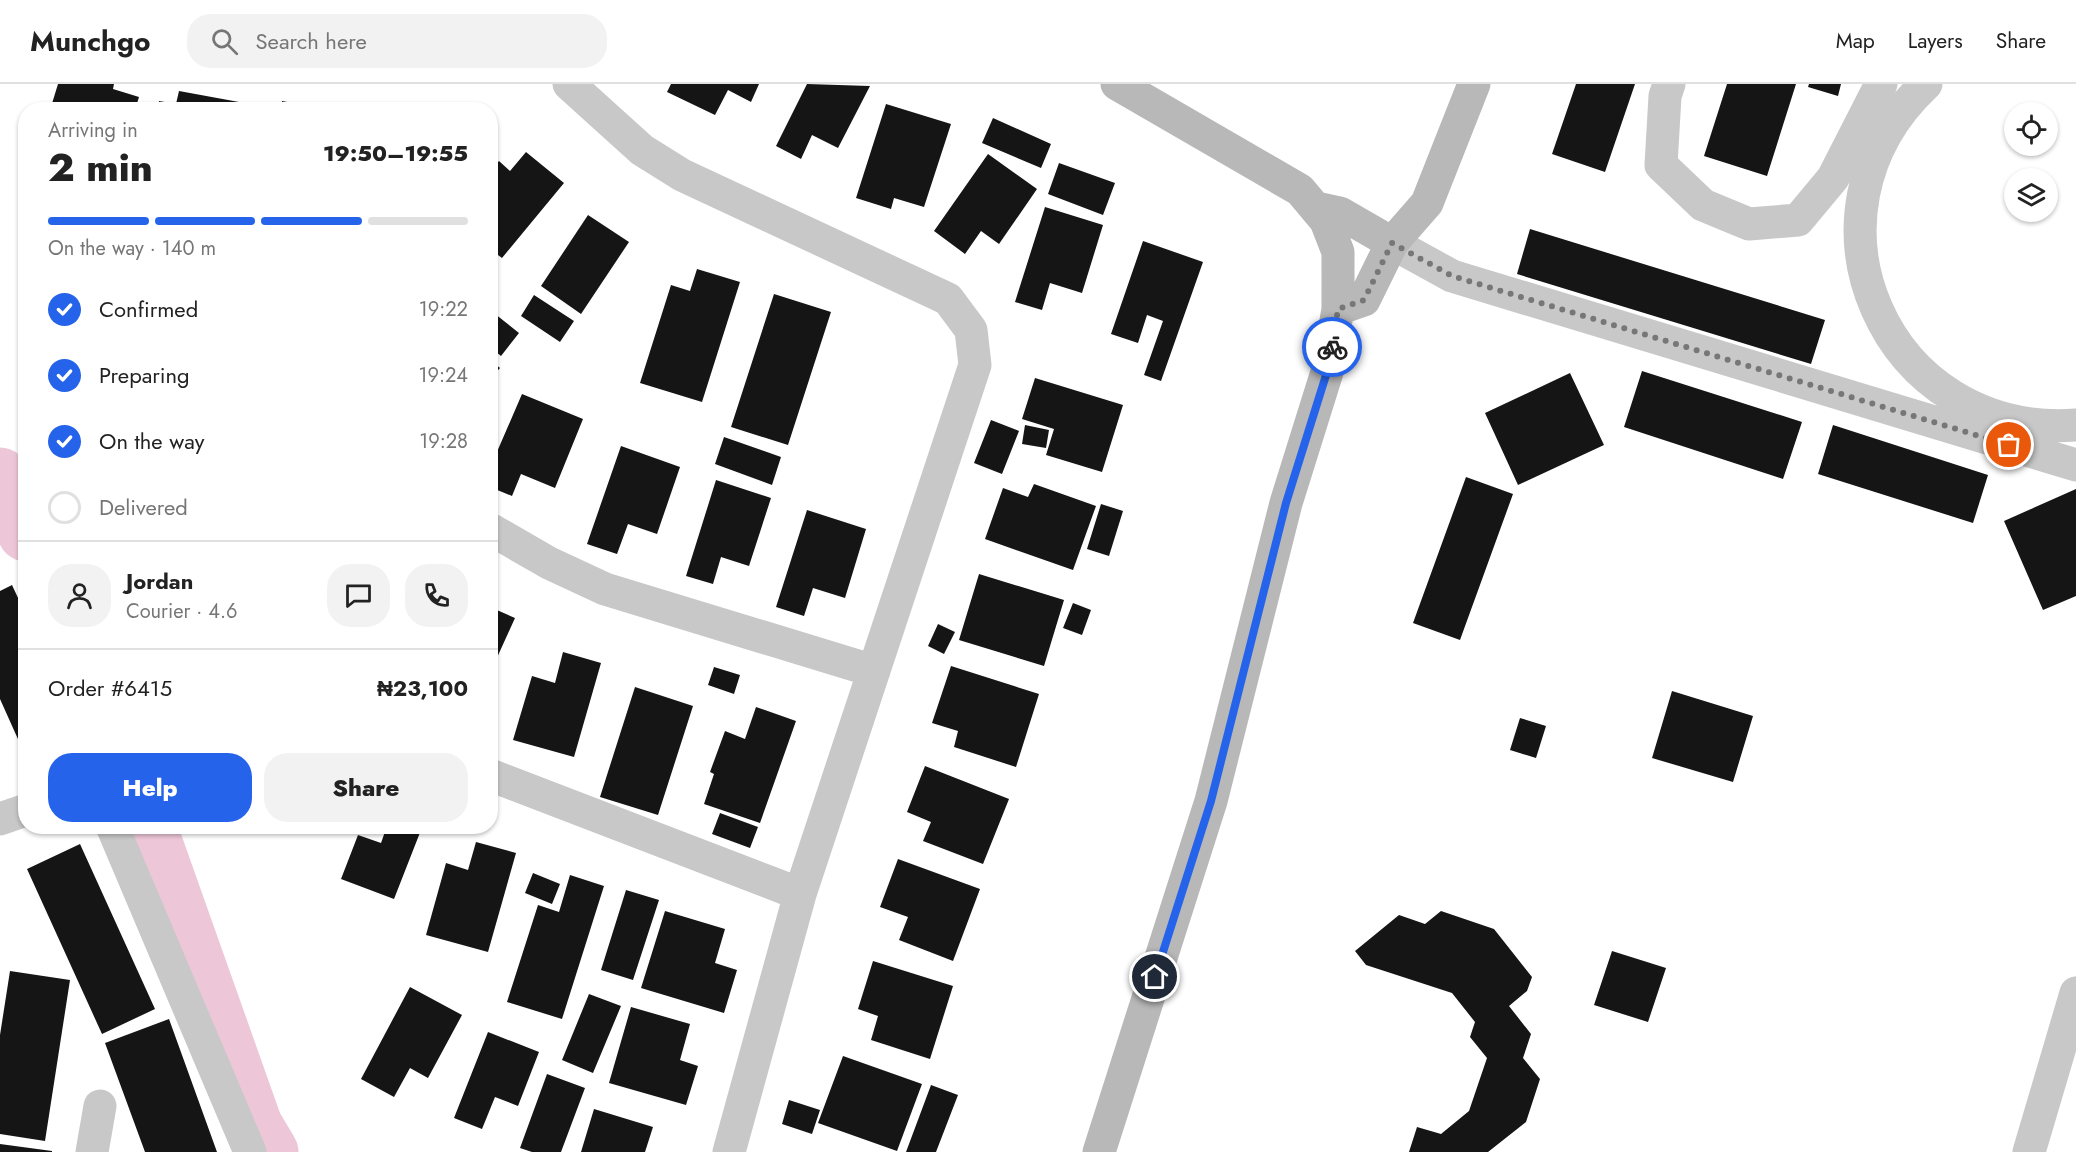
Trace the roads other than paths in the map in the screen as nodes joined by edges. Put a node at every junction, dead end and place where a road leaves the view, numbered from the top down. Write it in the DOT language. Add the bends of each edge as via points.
graph roads {
  1 [pos="569,84"];
  2 [pos="1117,84"];
  3 [pos="1474,84"];
  4 [pos="1669,84"];
  5 [pos="1881,84"];
  6 [pos="1926,84"];
  7 [pos="1317,208"];
  8 [pos="1392,243"];
  9 [pos="1338,309"];
  10 [pos="2076,425"];
  11 [pos="2076,465"];
  12 [pos="498,534"];
  13 [pos="874,671"];
  14 [pos="498,778"];
  15 [pos="18,813"];
  16 [pos="0,819"];
  17 [pos="115,834"];
  18 [pos="800,894"];
  19 [pos="2076,993"];
  20 [pos="100,1106"];
  21 [pos="92,1152"];
  22 [pos="250,1152"];
  23 [pos="729,1152"];
  24 [pos="1099,1152"];
  25 [pos="2030,1152"];
  1 -- 13 [label="street" via="642,150 682,175 948,299 971,330 975,365"];
  2 -- 7 [label="street" via="1300,190"];
  3 -- 8 [label="street" via="1427,203"];
  4 -- 5 [label="street" via="1660,165 1703,205 1749,224 1798,220 1833,178"];
  6 -- 10 [label="street" via="1893,122 1867,181 1861,246 1876,309 1911,363 1962,403 2022,424"];
  7 -- 8 [label="street" via="1340,213"];
  7 -- 9 [label="street" via="1338,252"];
  8 -- 9 [label="street" via="1364,300"];
  8 -- 11 [label="street" via="1452,276"];
  9 -- 24 [label="street" via="1327,372 1286,503 1211,801"];
  12 -- 13 [label="street" via="605,589"];
  13 -- 18 [label="street"];
  14 -- 18 [label="street"];
  15 -- 16 [label="street"];
  17 -- 22 [label="street"];
  18 -- 23 [label="street"];
  19 -- 25 [label="street"];
  20 -- 21 [label="street"];
}
